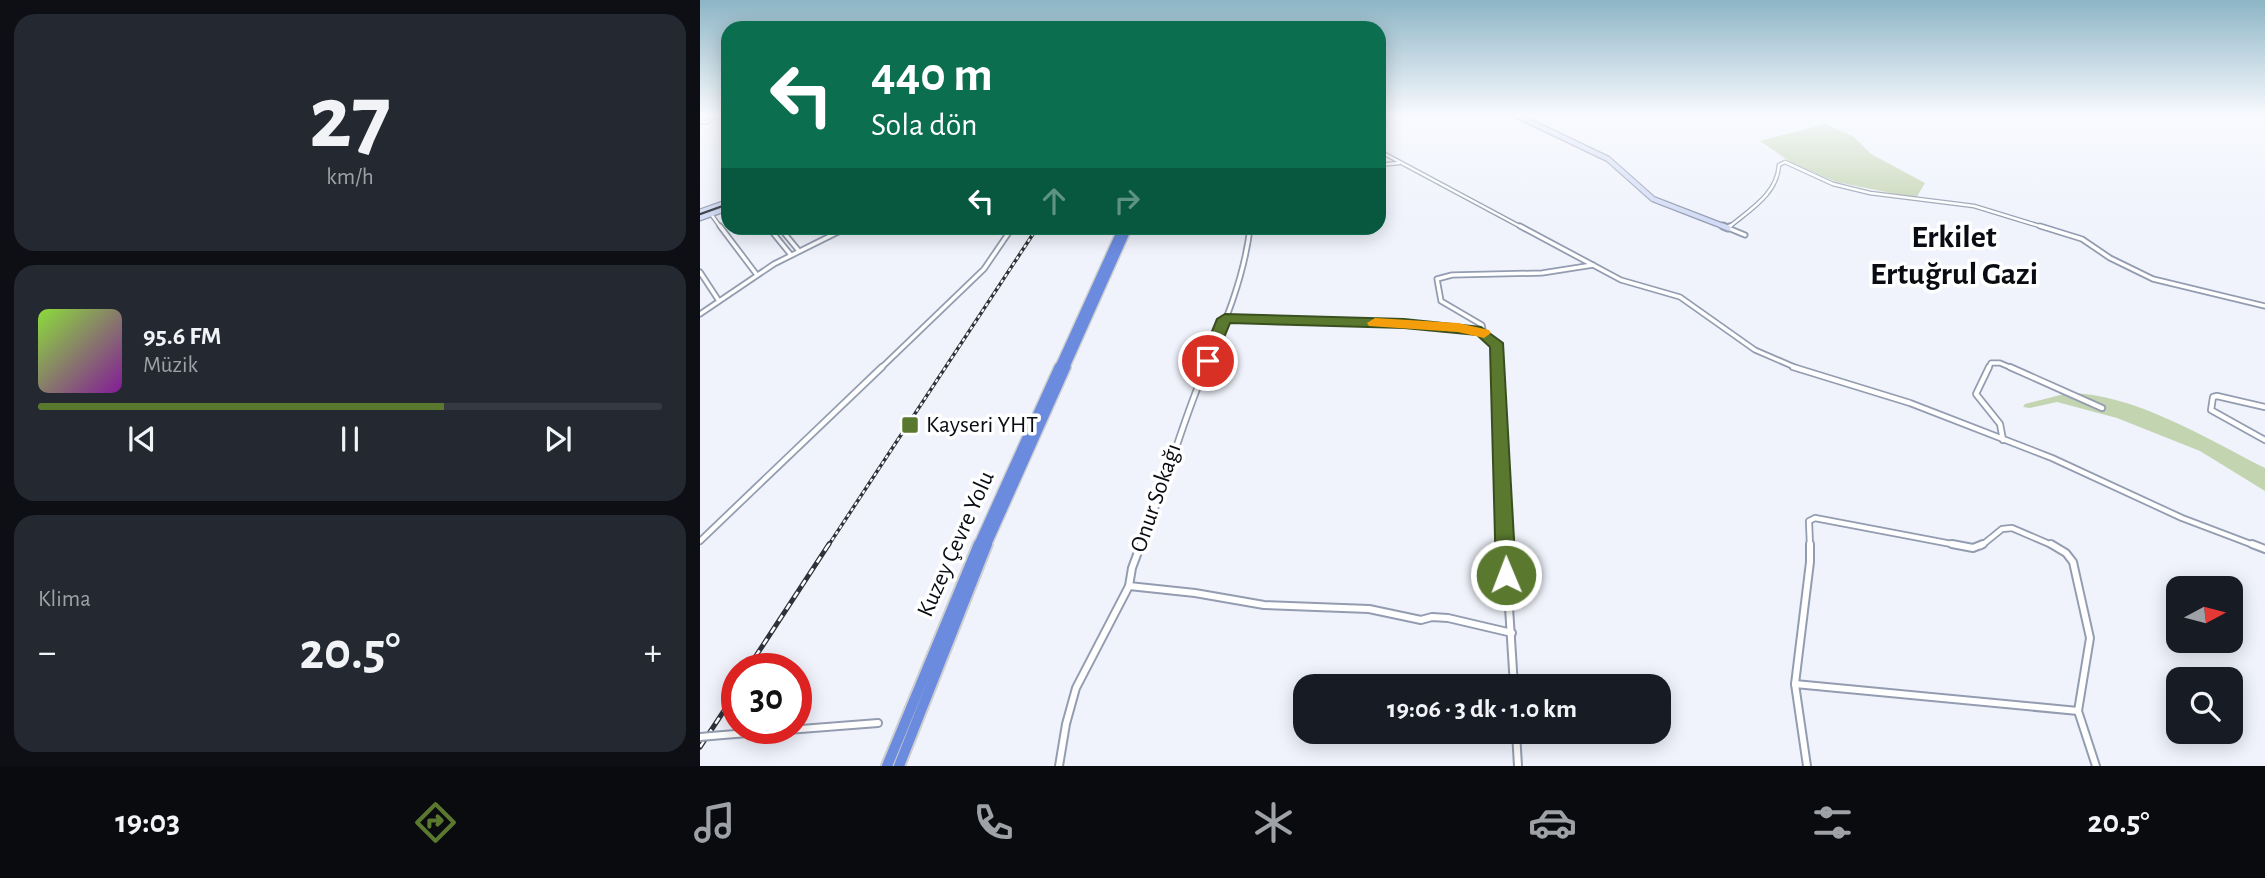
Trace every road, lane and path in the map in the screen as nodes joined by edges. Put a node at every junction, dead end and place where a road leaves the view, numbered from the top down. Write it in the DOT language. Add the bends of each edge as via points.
graph roads {
  1 [pos="1589,150"];
  2 [pos="1595,150"];
  3 [pos="1386,155"];
  4 [pos="1400,163"];
  5 [pos="1386,164"];
  6 [pos="721,204"];
  7 [pos="721,210"];
  8 [pos="700,212"];
  9 [pos="711,214"];
  10 [pos="700,218"];
  11 [pos="721,227"];
  12 [pos="1728,228"];
  13 [pos="727,235"];
  14 [pos="775,235"];
  15 [pos="786,235"];
  16 [pos="831,235"];
  17 [pos="1007,235"];
  18 [pos="1119,235"];
  19 [pos="1125,235"];
  20 [pos="1249,235"];
  21 [pos="1745,235"];
  22 [pos="799,251"];
  23 [pos="791,255"];
  24 [pos="1595,264"];
  25 [pos="700,272"];
  26 [pos="757,275"];
  27 [pos="719,301"];
  28 [pos="2265,306"];
  29 [pos="700,314"];
  30 [pos="1225,319"];
  31 [pos="1481,331"];
  32 [pos="2265,407"];
  33 [pos="2102,408"];
  34 [pos="2003,440"];
  35 [pos="2265,440"];
  36 [pos="700,541"];
  37 [pos="2265,549"];
  38 [pos="1129,586"];
  39 [pos="1512,633"];
  40 [pos="1514,674"];
  41 [pos="1795,684"];
  42 [pos="2078,711"];
  43 [pos="878,723"];
  44 [pos="700,737"];
  45 [pos="1517,744"];
  46 [pos="887,766"];
  47 [pos="899,766"];
  48 [pos="1059,766"];
  49 [pos="1518,766"];
  50 [pos="1807,766"];
  51 [pos="2096,766"];
  1 -- 12 [label="street" via="1608,159 1653,199"];
  2 -- 12 [label="street" via="1656,196"];
  3 -- 4 [label="street"];
  4 -- 5 [label="street"];
  4 -- 24 [label="street"];
  6 -- 8 [label="street"];
  7 -- 9 [label="street"];
  9 -- 10 [label="street"];
  9 -- 11 [label="street"];
  12 -- 21 [label="street"];
  12 -- 28 [label="street" via="1771,191 1779,165 1785,162 1833,184 1870,193 1974,206 2082,239 2153,279"];
  13 -- 26 [label="street"];
  14 -- 23 [label="street"];
  15 -- 22 [label="street"];
  16 -- 22 [label="street"];
  17 -- 36 [label="street" via="978,276"];
  18 -- 46 [label="highway, Kuzey Çevre Yolu" via="976,550"];
  19 -- 47 [label="highway, Kuzey Çevre Yolu" via="985,548"];
  20 -- 30 [label="street, Onur Sokağı"];
  22 -- 23 [label="street"];
  23 -- 26 [label="street"];
  24 -- 31 [label="street" via="1542,273 1437,279 1441,301 1482,325"];
  24 -- 34 [label="street" via="1629,283 1680,297 1784,365 1890,396"];
  25 -- 27 [label="street"];
  26 -- 27 [label="street"];
  27 -- 29 [label="street"];
  30 -- 31 [label="street" via="1404,323"];
  30 -- 38 [label="street, Onur Sokağı" via="1182,424"];
  31 -- 39 [label="street" via="1498,346"];
  32 -- 35 [label="street" via="2217,396 2211,409"];
  33 -- 34 [label="street" via="1993,362 1976,394 2000,421"];
  34 -- 37 [label="street"];
  38 -- 39 [label="street" via="1264,605 1448,618"];
  38 -- 48 [label="street, Onur Sokağı" via="1076,688"];
  39 -- 40 [label="street"];
  41 -- 42 [label="street"];
  41 -- 42 [label="street" via="1810,562 1810,519 1973,548 2002,529 2012,528 2042,539 2074,565 2090,638"];
  41 -- 50 [label="street"];
  42 -- 51 [label="street"];
  43 -- 44 [label="street, bridge"];
  45 -- 49 [label="street"];
}
